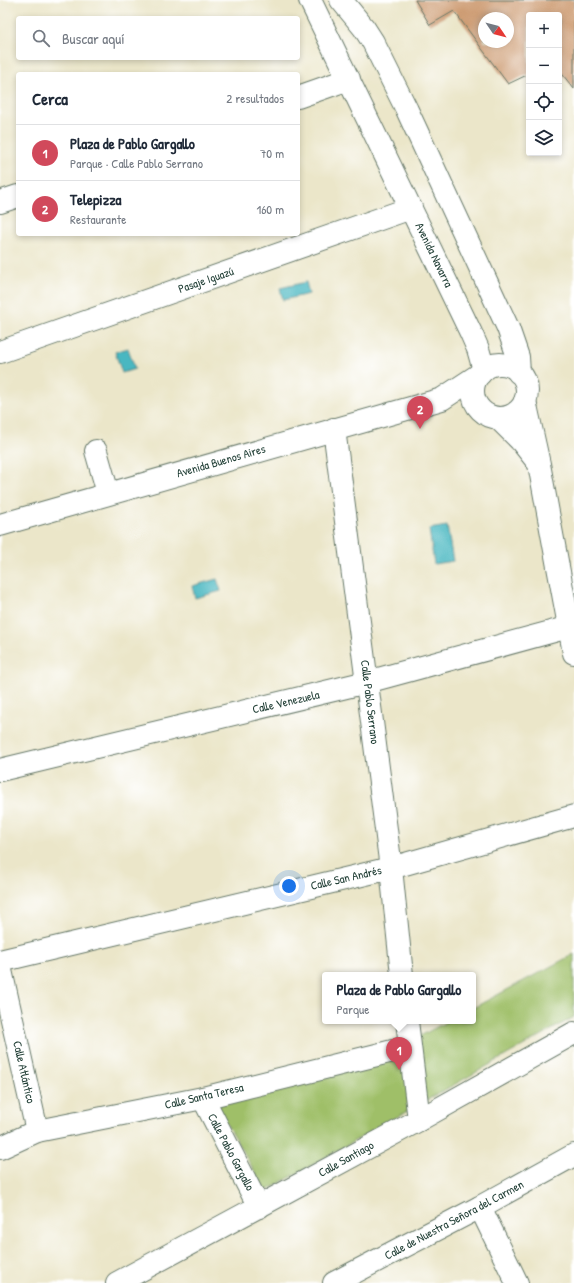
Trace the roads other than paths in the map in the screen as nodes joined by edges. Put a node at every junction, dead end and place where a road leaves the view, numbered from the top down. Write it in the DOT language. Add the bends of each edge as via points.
graph roads {
  1 [pos="310,0"];
  2 [pos="341,0"];
  3 [pos="354,0"];
  4 [pos="373,42"];
  5 [pos="349,79"];
  6 [pos="300,96"];
  7 [pos="16,197"];
  8 [pos="0,202"];
  9 [pos="411,208"];
  10 [pos="0,352"];
  11 [pos="482,372"];
  12 [pos="519,373"];
  13 [pos="442,399"];
  14 [pos="525,401"];
  15 [pos="478,407"];
  16 [pos="498,418"];
  17 [pos="334,429"];
  18 [pos="96,451"];
  19 [pos="539,464"];
  20 [pos="108,493"];
  21 [pos="0,524"];
  22 [pos="565,562"];
  23 [pos="569,627"];
  24 [pos="574,653"];
  25 [pos="367,682"];
  26 [pos="0,770"];
  27 [pos="574,816"];
  28 [pos="391,868"];
  29 [pos="0,961"];
  30 [pos="0,966"];
  31 [pos="402,972"];
  32 [pos="407,1024"];
  33 [pos="574,1033"];
  34 [pos="409,1047"];
  35 [pos="202,1098"];
  36 [pos="419,1120"];
  37 [pos="37,1131"];
  38 [pos="0,1148"];
  39 [pos="574,1155"];
  40 [pos="259,1207"];
  41 [pos="480,1207"];
  42 [pos="117,1283"];
  43 [pos="334,1283"];
  44 [pos="517,1283"];
  1 -- 5 [label="street, Avenida Navarra"];
  2 -- 4 [label="street"];
  3 -- 4 [label="street"];
  4 -- 12 [label="street" via="513,340"];
  5 -- 6 [label="street"];
  5 -- 9 [label="street, Avenida Navarra"];
  7 -- 8 [label="street"];
  9 -- 10 [label="street, Pasaje Iguazú"];
  9 -- 11 [label="street, Avenida Navarra" via="471,332 478,349"];
  11 -- 12 [label="street" via="490,367 502,365"];
  11 -- 13 [label="street, Avenida Buenos Aires"];
  11 -- 15 [label="street" via="476,380 473,394"];
  12 -- 14 [label="street" via="525,383"];
  13 -- 15 [label="street, Avenida Buenos Aires"];
  13 -- 17 [label="street, Avenida Buenos Aires"];
  14 -- 16 [label="street" via="517,412 505,418"];
  14 -- 19 [label="street"];
  15 -- 16 [label="street" via="487,415"];
  16 -- 19 [label="street"];
  17 -- 20 [label="street, Avenida Buenos Aires"];
  17 -- 25 [label="street, Calle Pablo Serrano"];
  18 -- 20 [label="street"];
  19 -- 22 [label="street"];
  20 -- 21 [label="street, Avenida Buenos Aires"];
  22 -- 23 [label="street"];
  23 -- 24 [label="street"];
  23 -- 25 [label="street, Calle Venezuela"];
  25 -- 26 [label="street, Calle Venezuela"];
  25 -- 28 [label="street, Calle Pablo Serrano"];
  27 -- 28 [label="street, Calle San Andrés"];
  28 -- 29 [label="street, Calle San Andrés"];
  28 -- 31 [label="street, Calle Pablo Serrano"];
  30 -- 37 [label="street, Calle Atlántico"];
  32 -- 34 [label="street"];
  33 -- 36 [label="street, Calle Santiago"];
  34 -- 35 [label="street, Calle Santa Teresa"];
  34 -- 36 [label="street"];
  35 -- 37 [label="street, Calle Santa Teresa"];
  35 -- 40 [label="street, Calle Pablo Gargallo"];
  36 -- 40 [label="street, Calle Santiago"];
  37 -- 38 [label="street, Calle Santa Teresa"];
  39 -- 41 [label="street, Calle de Nuestra Señora del Carmen"];
  40 -- 42 [label="street, Calle Santiago"];
  41 -- 43 [label="street, Calle de Nuestra Señora del Carmen"];
  41 -- 44 [label="street"];
}
